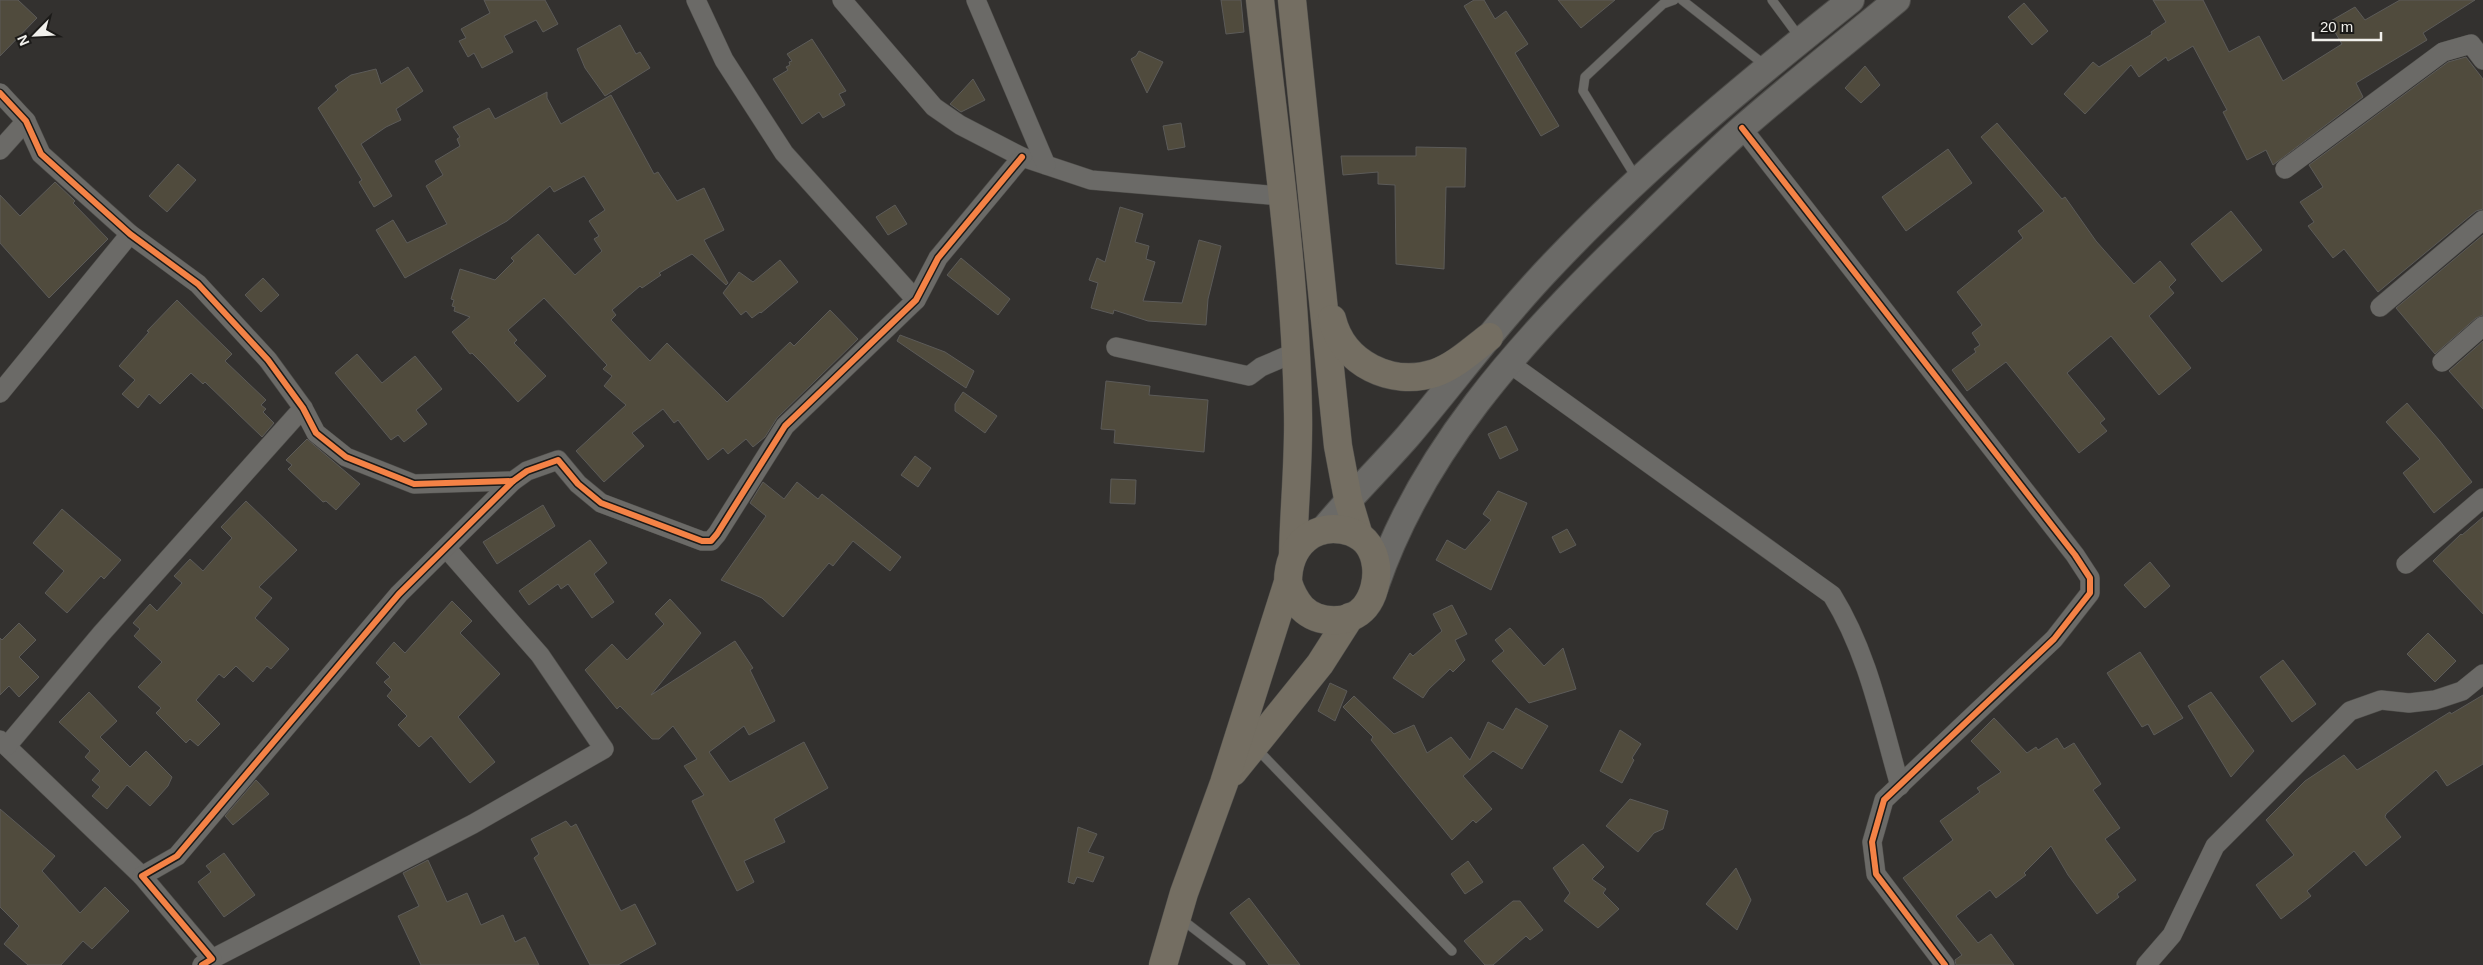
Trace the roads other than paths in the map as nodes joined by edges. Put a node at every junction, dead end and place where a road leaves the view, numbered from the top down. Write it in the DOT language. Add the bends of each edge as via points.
graph roads {
  1 [pos="696,0"];
  2 [pos="842,0"];
  3 [pos="976,0"];
  4 [pos="1260,0"];
  5 [pos="1292,0"];
  6 [pos="1674,0"];
  7 [pos="1682,0"];
  8 [pos="1772,0"];
  9 [pos="1851,0"];
  10 [pos="1896,0"];
  11 [pos="1801,40"];
  12 [pos="2483,60"];
  13 [pos="1768,67"];
  14 [pos="0,93"];
  15 [pos="26,121"];
  16 [pos="1742,128"];
  17 [pos="0,150"];
  18 [pos="1022,157"];
  19 [pos="1046,165"];
  20 [pos="2285,169"];
  21 [pos="1638,181"];
  22 [pos="1282,196"];
  23 [pos="2483,220"];
  24 [pos="130,234"];
  25 [pos="1321,271"];
  26 [pos="916,300"];
  27 [pos="2380,307"];
  28 [pos="2483,326"];
  29 [pos="1489,337"];
  30 [pos="1116,347"];
  31 [pos="1296,352"];
  32 [pos="2442,362"];
  33 [pos="1509,363"];
  34 [pos="0,393"];
  35 [pos="303,408"];
  36 [pos="513,481"];
  37 [pos="2483,498"];
  38 [pos="1348,499"];
  39 [pos="1322,531"];
  40 [pos="1359,536"];
  41 [pos="446,548"];
  42 [pos="1293,554"];
  43 [pos="2406,564"];
  44 [pos="1288,582"];
  45 [pos="1376,585"];
  46 [pos="1350,617"];
  47 [pos="2483,674"];
  48 [pos="4,743"];
  49 [pos="1254,746"];
  50 [pos="1224,783"];
  51 [pos="1900,786"];
  52 [pos="142,876"];
  53 [pos="1177,915"];
  54 [pos="1452,951"];
  55 [pos="207,962"];
  56 [pos="1163,965"];
  57 [pos="1241,965"];
  58 [pos="1945,965"];
  59 [pos="2146,965"];
  1 -- 26 [label="street" via="724,60 784,153"];
  2 -- 18 [label="street" via="934,107 960,125"];
  3 -- 19 [label="street"];
  4 -- 22 [label="highway"];
  5 -- 25 [label="highway"];
  6 -- 21 [label="lane" via="1663,4 1585,76 1583,91"];
  7 -- 13 [label="lane"];
  8 -- 11 [label="lane"];
  9 -- 11 [label="main road"];
  10 -- 16 [label="main road"];
  11 -- 13 [label="main road"];
  12 -- 20 [label="street" via="2470,44 2443,52"];
  13 -- 21 [label="main road"];
  14 -- 15 [label="street"];
  15 -- 17 [label="street"];
  15 -- 24 [label="street" via="41,154"];
  16 -- 33 [label="main road" via="1570,295"];
  16 -- 51 [label="street" via="2090,578 2090,593 2054,639"];
  18 -- 19 [label="street"];
  18 -- 26 [label="street" via="938,258"];
  19 -- 22 [label="street" via="1091,180"];
  21 -- 29 [label="main road" via="1554,262"];
  22 -- 31 [label="highway"];
  23 -- 27 [label="street"];
  24 -- 34 [label="street"];
  24 -- 35 [label="street" via="198,284 268,360"];
  25 -- 29 [label="highway" via="1333,324 1340,339 1348,351 1374,370 1404,378 1436,373"];
  25 -- 38 [label="highway" via="1338,446"];
  26 -- 36 [label="street" via="785,426 711,541 702,541 600,503 558,460 527,471"];
  28 -- 32 [label="street"];
  29 -- 38 [label="main road" via="1409,435"];
  30 -- 31 [label="street" via="1248,376"];
  31 -- 42 [label="highway" via="1298,458"];
  33 -- 45 [label="main road" via="1433,469 1405,516"];
  33 -- 51 [label="street" via="1832,595 1862,655"];
  35 -- 36 [label="street" via="316,432 346,457 414,484"];
  35 -- 48 [label="street"];
  36 -- 41 [label="street"];
  37 -- 43 [label="street"];
  38 -- 39 [label="main road"];
  38 -- 40 [label="highway"];
  39 -- 40 [label="highway" via="1338,530"];
  39 -- 42 [label="highway" via="1302,541"];
  40 -- 45 [label="highway" via="1373,554 1377,569"];
  41 -- 52 [label="street" via="399,594 177,856"];
  41 -- 55 [label="street" via="540,655 604,749 473,824"];
  42 -- 44 [label="highway" via="1288,567"];
  44 -- 46 [label="highway" via="1293,597 1304,610 1318,618 1334,621"];
  44 -- 50 [label="highway"];
  45 -- 46 [label="highway" via="1372,598 1362,610"];
  46 -- 49 [label="highway" via="1320,664"];
  47 -- 59 [label="street" via="2462,692 2436,700 2409,703 2381,700 2350,711 2215,846 2172,935"];
  48 -- 52 [label="street"];
  49 -- 50 [label="highway"];
  49 -- 54 [label="lane"];
  50 -- 53 [label="highway"];
  51 -- 58 [label="street" via="1884,800 1878,816 1872,842 1876,874"];
  52 -- 55 [label="street"];
  53 -- 56 [label="highway"];
  53 -- 57 [label="lane"];
}
